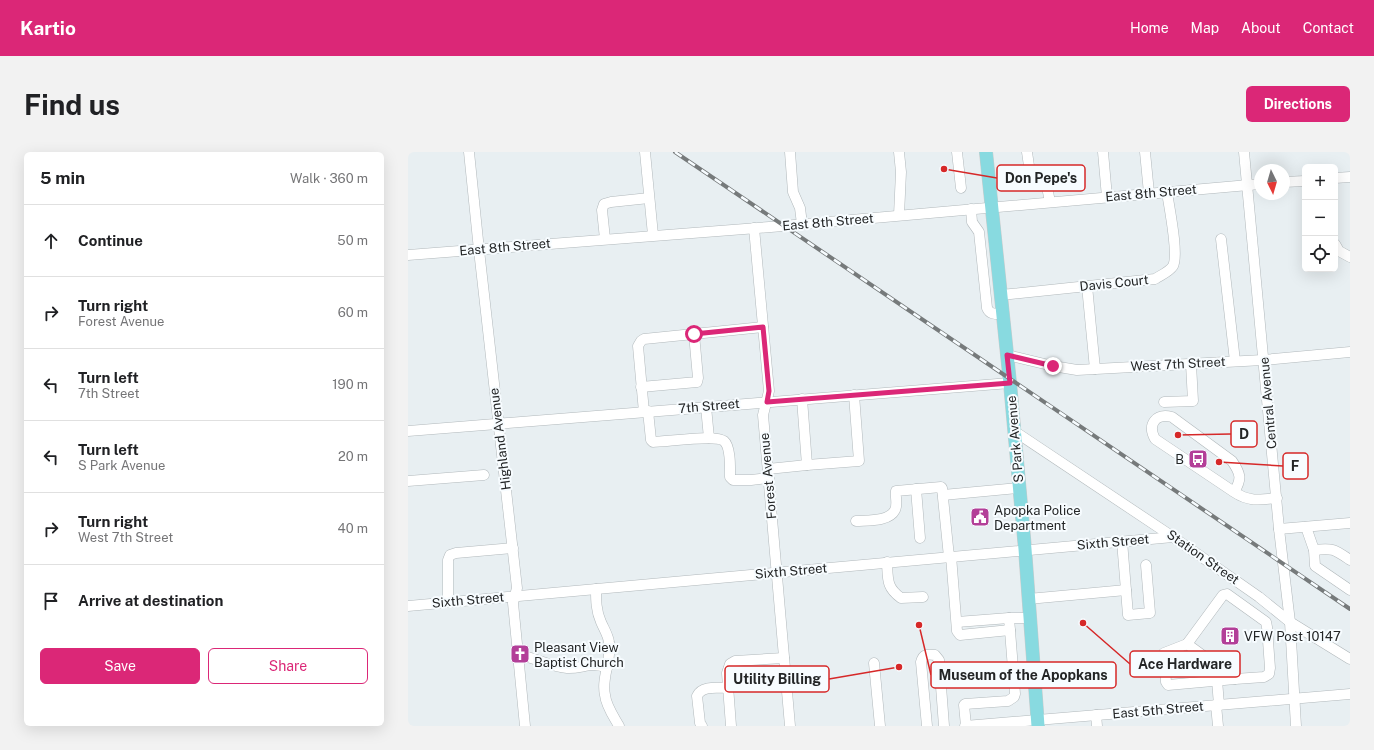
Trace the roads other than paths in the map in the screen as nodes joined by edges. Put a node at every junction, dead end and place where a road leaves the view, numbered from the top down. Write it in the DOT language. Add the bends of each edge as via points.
graph roads {
  1 [pos="469,152"];
  2 [pos="645,152"];
  3 [pos="790,152"];
  4 [pos="899,152"];
  5 [pos="957,152"];
  6 [pos="986,152"];
  7 [pos="1028,152"];
  8 [pos="1103,152"];
  9 [pos="1145,152"];
  10 [pos="1244,152"];
  11 [pos="1350,177"];
  12 [pos="1338,178"];
  13 [pos="1302,180"];
  14 [pos="1290,181"];
  15 [pos="1254,185"];
  16 [pos="1248,186"];
  17 [pos="961,188"];
  18 [pos="1167,192"];
  19 [pos="1149,193"];
  20 [pos="1107,197"];
  21 [pos="649,198"];
  22 [pos="1050,202"];
  23 [pos="992,207"];
  24 [pos="971,209"];
  25 [pos="898,216"];
  26 [pos="802,224"];
  27 [pos="754,228"];
  28 [pos="653,236"];
  29 [pos="605,239"];
  30 [pos="1221,239"];
  31 [pos="1338,249"];
  32 [pos="479,250"];
  33 [pos="996,251"];
  34 [pos="981,253"];
  35 [pos="408,256"];
  36 [pos="1350,257"];
  37 [pos="999,281"];
  38 [pos="984,282"];
  39 [pos="1087,286"];
  40 [pos="1001,295"];
  41 [pos="1003,314"];
  42 [pos="763,327"];
  43 [pos="694,334"];
  44 [pos="1350,352"];
  45 [pos="1007,355"];
  46 [pos="1263,360"];
  47 [pos="1235,361"];
  48 [pos="1191,364"];
  49 [pos="1095,369"];
  50 [pos="1010,383"];
  51 [pos="641,387"];
  52 [pos="854,395"];
  53 [pos="802,399"];
  54 [pos="767,402"];
  55 [pos="1164,402"];
  56 [pos="706,407"];
  57 [pos="646,412"];
  58 [pos="498,424"];
  59 [pos="408,431"];
  60 [pos="1014,431"];
  61 [pos="709,438"];
  62 [pos="807,465"];
  63 [pos="768,473"];
  64 [pos="484,475"];
  65 [pos="408,481"];
  66 [pos="1019,488"];
  67 [pos="916,489"];
  68 [pos="1234,492"];
  69 [pos="943,495"];
  70 [pos="1277,498"];
  71 [pos="856,521"];
  72 [pos="1350,523"];
  73 [pos="1306,526"];
  74 [pos="1279,529"];
  75 [pos="1173,537"];
  76 [pos="920,538"];
  77 [pos="1122,541"];
  78 [pos="513,548"];
  79 [pos="1025,550"];
  80 [pos="1314,550"];
  81 [pos="950,556"];
  82 [pos="1350,560"];
  83 [pos="887,562"];
  84 [pos="1146,565"];
  85 [pos="777,573"];
  86 [pos="596,588"];
  87 [pos="1126,590"];
  88 [pos="1350,590"];
  89 [pos="515,596"];
  90 [pos="1260,596"];
  91 [pos="923,597"];
  92 [pos="1028,599"];
  93 [pos="448,602"];
  94 [pos="408,606"];
  95 [pos="1250,610"];
  96 [pos="1009,618"];
  97 [pos="1029,618"];
  98 [pos="957,622"];
  99 [pos="1290,622"];
  100 [pos="1010,630"];
  101 [pos="1187,644"];
  102 [pos="518,655"];
  103 [pos="784,658"];
  104 [pos="1350,659"];
  105 [pos="874,663"];
  106 [pos="607,668"];
  107 [pos="1235,679"];
  108 [pos="1217,680"];
  109 [pos="728,688"];
  110 [pos="1350,694"];
  111 [pos="1294,699"];
  112 [pos="1218,705"];
  113 [pos="1096,715"];
  114 [pos="1038,723"];
  115 [pos="525,726"];
  116 [pos="619,726"];
  117 [pos="702,726"];
  118 [pos="728,726"];
  119 [pos="790,726"];
  120 [pos="880,726"];
  121 [pos="927,726"];
  122 [pos="944,726"];
  123 [pos="966,726"];
  124 [pos="1097,726"];
  125 [pos="1218,726"];
  126 [pos="1296,726"];
  1 -- 32 [label="street, Highland Avenue"];
  2 -- 21 [label="street"];
  3 -- 26 [label="street" via="793,192 800,208"];
  4 -- 25 [label="street" via="901,172"];
  5 -- 17 [label="street"];
  6 -- 23 [label="main road, S Park Avenue"];
  7 -- 22 [label="street" via="1030,173 1047,186"];
  8 -- 20 [label="street"];
  9 -- 19 [label="street"];
  10 -- 16 [label="street, Central Avenue"];
  11 -- 12 [label="street"];
  13 -- 14 [label="street"];
  15 -- 16 [label="street, East 8th Street"];
  16 -- 18 [label="street, East 8th Street"];
  16 -- 46 [label="street, Central Avenue"];
  18 -- 19 [label="street, East 8th Street"];
  18 -- 39 [label="street, Davis Court" via="1176,254 1168,271 1155,279"];
  19 -- 20 [label="street, East 8th Street"];
  20 -- 22 [label="street, East 8th Street"];
  21 -- 28 [label="street"];
  21 -- 29 [label="street" via="604,204 602,210"];
  22 -- 23 [label="street, East 8th Street"];
  23 -- 24 [label="street, East 8th Street"];
  23 -- 33 [label="main road, S Park Avenue"];
  24 -- 25 [label="street, East 8th Street"];
  24 -- 34 [label="street" via="972,222 979,232"];
  25 -- 26 [label="street, East 8th Street"];
  26 -- 27 [label="street, East 8th Street"];
  27 -- 28 [label="street, East 8th Street"];
  27 -- 42 [label="street, Forest Avenue"];
  28 -- 29 [label="street, East 8th Street"];
  29 -- 32 [label="street, East 8th Street"];
  30 -- 47 [label="street"];
  31 -- 36 [label="street"];
  32 -- 35 [label="street, East 8th Street"];
  32 -- 58 [label="street, Highland Avenue"];
  33 -- 34 [label="street"];
  33 -- 37 [label="main road, S Park Avenue"];
  34 -- 38 [label="street"];
  37 -- 38 [label="street"];
  37 -- 40 [label="main road, S Park Avenue"];
  38 -- 41 [label="street" via="989,312"];
  39 -- 40 [label="street, Davis Court"];
  39 -- 49 [label="street"];
  40 -- 41 [label="main road, S Park Avenue"];
  41 -- 45 [label="main road, S Park Avenue"];
  42 -- 43 [label="street"];
  42 -- 54 [label="street, Forest Avenue" via="769,391"];
  43 -- 51 [label="street" via="641,341 638,346"];
  43 -- 51 [label="street" via="697,382"];
  44 -- 46 [label="street, West 7th Street"];
  45 -- 49 [label="street, West 7th Street" via="1077,370"];
  45 -- 50 [label="main road, S Park Avenue"];
  46 -- 47 [label="street, West 7th Street"];
  46 -- 70 [label="street, Central Avenue"];
  47 -- 48 [label="street, West 7th Street"];
  48 -- 49 [label="street, West 7th Street"];
  48 -- 55 [label="street" via="1193,401"];
  50 -- 52 [label="street, 7th Street"];
  50 -- 60 [label="main road, S Park Avenue"];
  51 -- 57 [label="street"];
  52 -- 53 [label="street, 7th Street"];
  52 -- 62 [label="street" via="859,461"];
  53 -- 54 [label="street, 7th Street"];
  53 -- 62 [label="street"];
  54 -- 56 [label="street, 7th Street"];
  54 -- 63 [label="street, Forest Avenue" via="763,415"];
  56 -- 57 [label="street, 7th Street"];
  56 -- 61 [label="street"];
  57 -- 58 [label="street, 7th Street"];
  57 -- 61 [label="street" via="653,442"];
  58 -- 59 [label="street, 7th Street"];
  58 -- 78 [label="street, Highland Avenue"];
  60 -- 66 [label="main road, S Park Avenue"];
  60 -- 75 [label="street, Station Street"];
  61 -- 63 [label="street" via="724,441 728,448 730,477 733,480 751,480"];
  62 -- 63 [label="street"];
  63 -- 85 [label="street, Forest Avenue"];
  64 -- 65 [label="street"];
  66 -- 69 [label="street"];
  66 -- 79 [label="main road, S Park Avenue"];
  67 -- 69 [label="street" via="941,487"];
  67 -- 71 [label="street" via="896,491 896,510 886,518"];
  67 -- 76 [label="street"];
  68 -- 68 [label="street" via="1155,439 1151,433 1154,421 1160,417 1172,417 1232,461 1240,480"];
  68 -- 70 [label="street" via="1242,498 1251,500"];
  69 -- 81 [label="street"];
  70 -- 74 [label="street, Central Avenue"];
  72 -- 73 [label="street"];
  73 -- 74 [label="street"];
  73 -- 80 [label="street"];
  74 -- 99 [label="street, Central Avenue"];
  75 -- 77 [label="street, Sixth Street"];
  75 -- 90 [label="street, Station Street"];
  77 -- 79 [label="street, Sixth Street"];
  77 -- 87 [label="street"];
  78 -- 89 [label="street, Highland Avenue" via="517,588"];
  78 -- 93 [label="street" via="450,555"];
  79 -- 81 [label="street, Sixth Street"];
  79 -- 92 [label="main road, S Park Avenue"];
  80 -- 82 [label="street" via="1336,550"];
  80 -- 88 [label="street" via="1315,566"];
  81 -- 83 [label="street, Sixth Street"];
  81 -- 98 [label="street"];
  83 -- 85 [label="street, Sixth Street"];
  83 -- 91 [label="street" via="890,589 895,594 901,598"];
  84 -- 87 [label="street" via="1150,613 1128,615"];
  85 -- 86 [label="street, Sixth Street"];
  85 -- 103 [label="street, Forest Avenue"];
  86 -- 89 [label="street, Sixth Street"];
  86 -- 106 [label="street" via="596,606 609,643"];
  87 -- 92 [label="street"];
  89 -- 93 [label="street, Sixth Street"];
  89 -- 102 [label="street, Highland Avenue" via="513,603"];
  90 -- 95 [label="street"];
  90 -- 99 [label="street, Station Street"];
  92 -- 97 [label="main road, S Park Avenue"];
  93 -- 94 [label="street, Sixth Street"];
  95 -- 101 [label="street" via="1227,594 1223,595"];
  95 -- 107 [label="street" via="1266,622 1268,627 1269,674 1264,677"];
  96 -- 97 [label="street"];
  96 -- 98 [label="street"];
  96 -- 100 [label="street"];
  97 -- 114 [label="main road, S Park Avenue"];
  98 -- 100 [label="street" via="957,631 960,635"];
  99 -- 104 [label="street, Station Street"];
  99 -- 111 [label="street, Central Avenue"];
  100 -- 123 [label="street" via="1014,697 1008,701 965,704"];
  101 -- 107 [label="street"];
  101 -- 108 [label="street" via="1164,653 1168,685"];
  102 -- 106 [label="street" via="567,668 591,664"];
  102 -- 115 [label="street, Highland Avenue"];
  103 -- 109 [label="street" via="732,662 728,668"];
  103 -- 119 [label="street, Forest Avenue"];
  105 -- 120 [label="street"];
  106 -- 116 [label="street" via="604,695"];
  107 -- 108 [label="street"];
  108 -- 112 [label="street"];
  109 -- 117 [label="street" via="704,689 699,693 697,696"];
  109 -- 118 [label="street"];
  110 -- 111 [label="street, East 5th Street"];
  111 -- 112 [label="street, East 5th Street"];
  111 -- 126 [label="street, Central Avenue"];
  112 -- 113 [label="street, East 5th Street"];
  112 -- 125 [label="street"];
  113 -- 114 [label="street, East 5th Street"];
  113 -- 124 [label="street"];
  114 -- 123 [label="street, East 5th Street"];
  121 -- 122 [label="street" via="921,662 922,657 930,654 939,660"];
}
